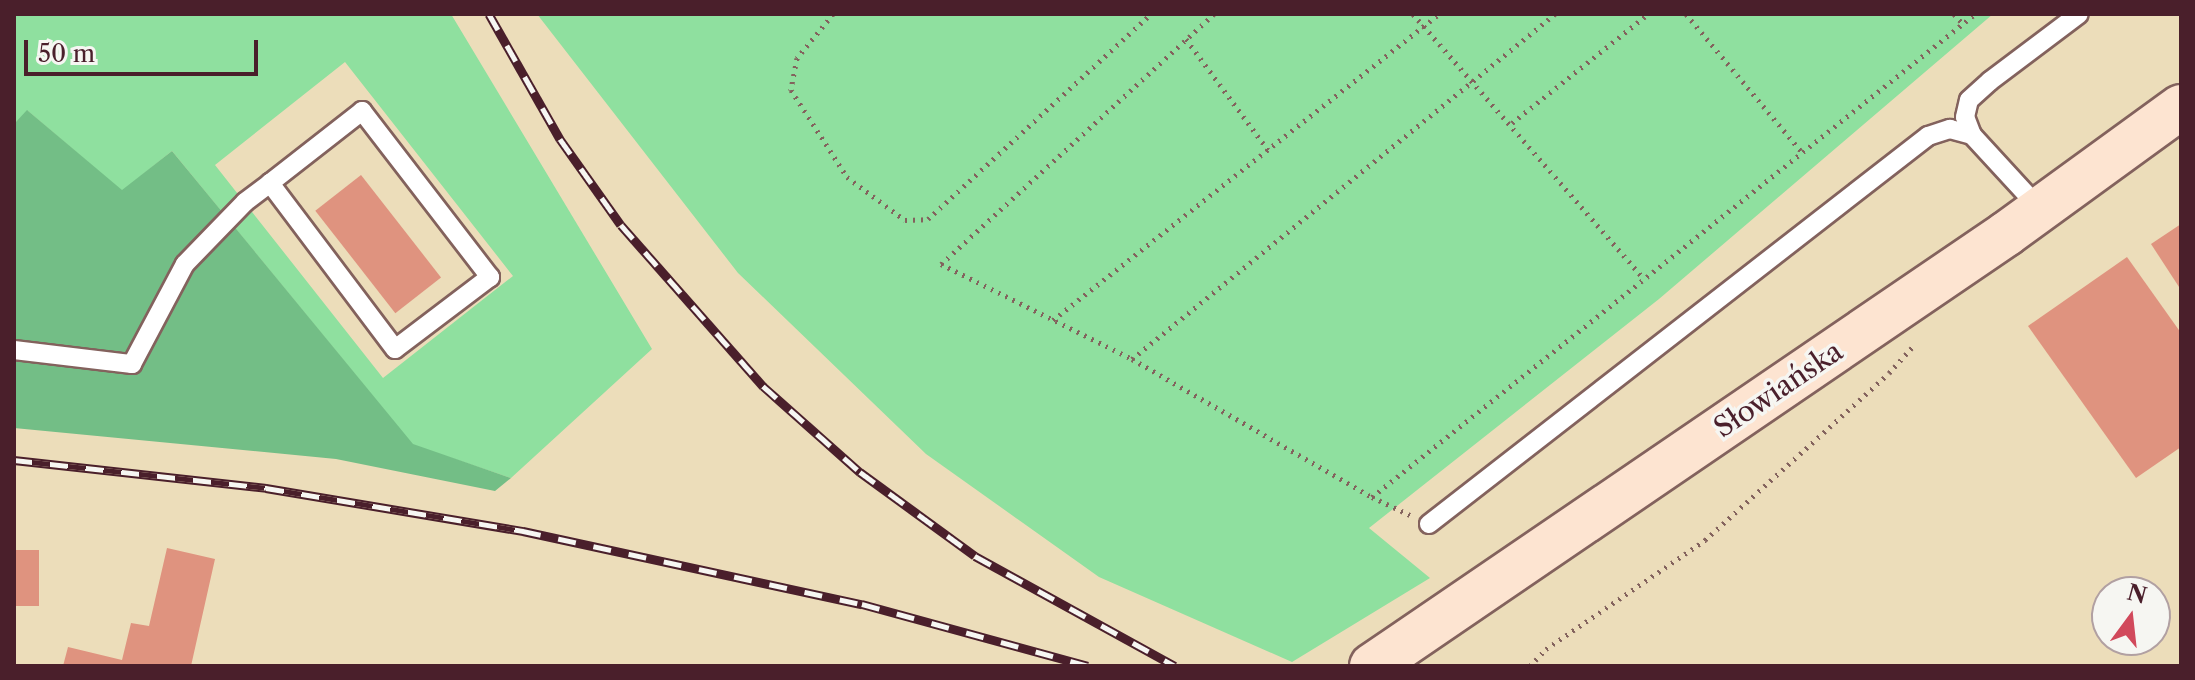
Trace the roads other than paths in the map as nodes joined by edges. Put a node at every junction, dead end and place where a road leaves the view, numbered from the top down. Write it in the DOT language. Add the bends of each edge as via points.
graph roads {
  1 [pos="2079,14"];
  2 [pos="2181,107"];
  3 [pos="1972,135"];
  4 [pos="270,183"];
  5 [pos="2040,209"];
  6 [pos="14,350"];
  7 [pos="1429,524"];
  8 [pos="1375,664"];
  1 -- 3 [label="lane" via="1969,100 1965,117"];
  2 -- 5 [label="street, Słowiańska"];
  3 -- 5 [label="lane"];
  3 -- 7 [label="lane" via="1950,129 1928,136"];
  4 -- 4 [label="lane" via="362,111 490,277 395,349"];
  4 -- 6 [label="lane" via="185,264 132,364"];
  5 -- 8 [label="street, Słowiańska"];
}
